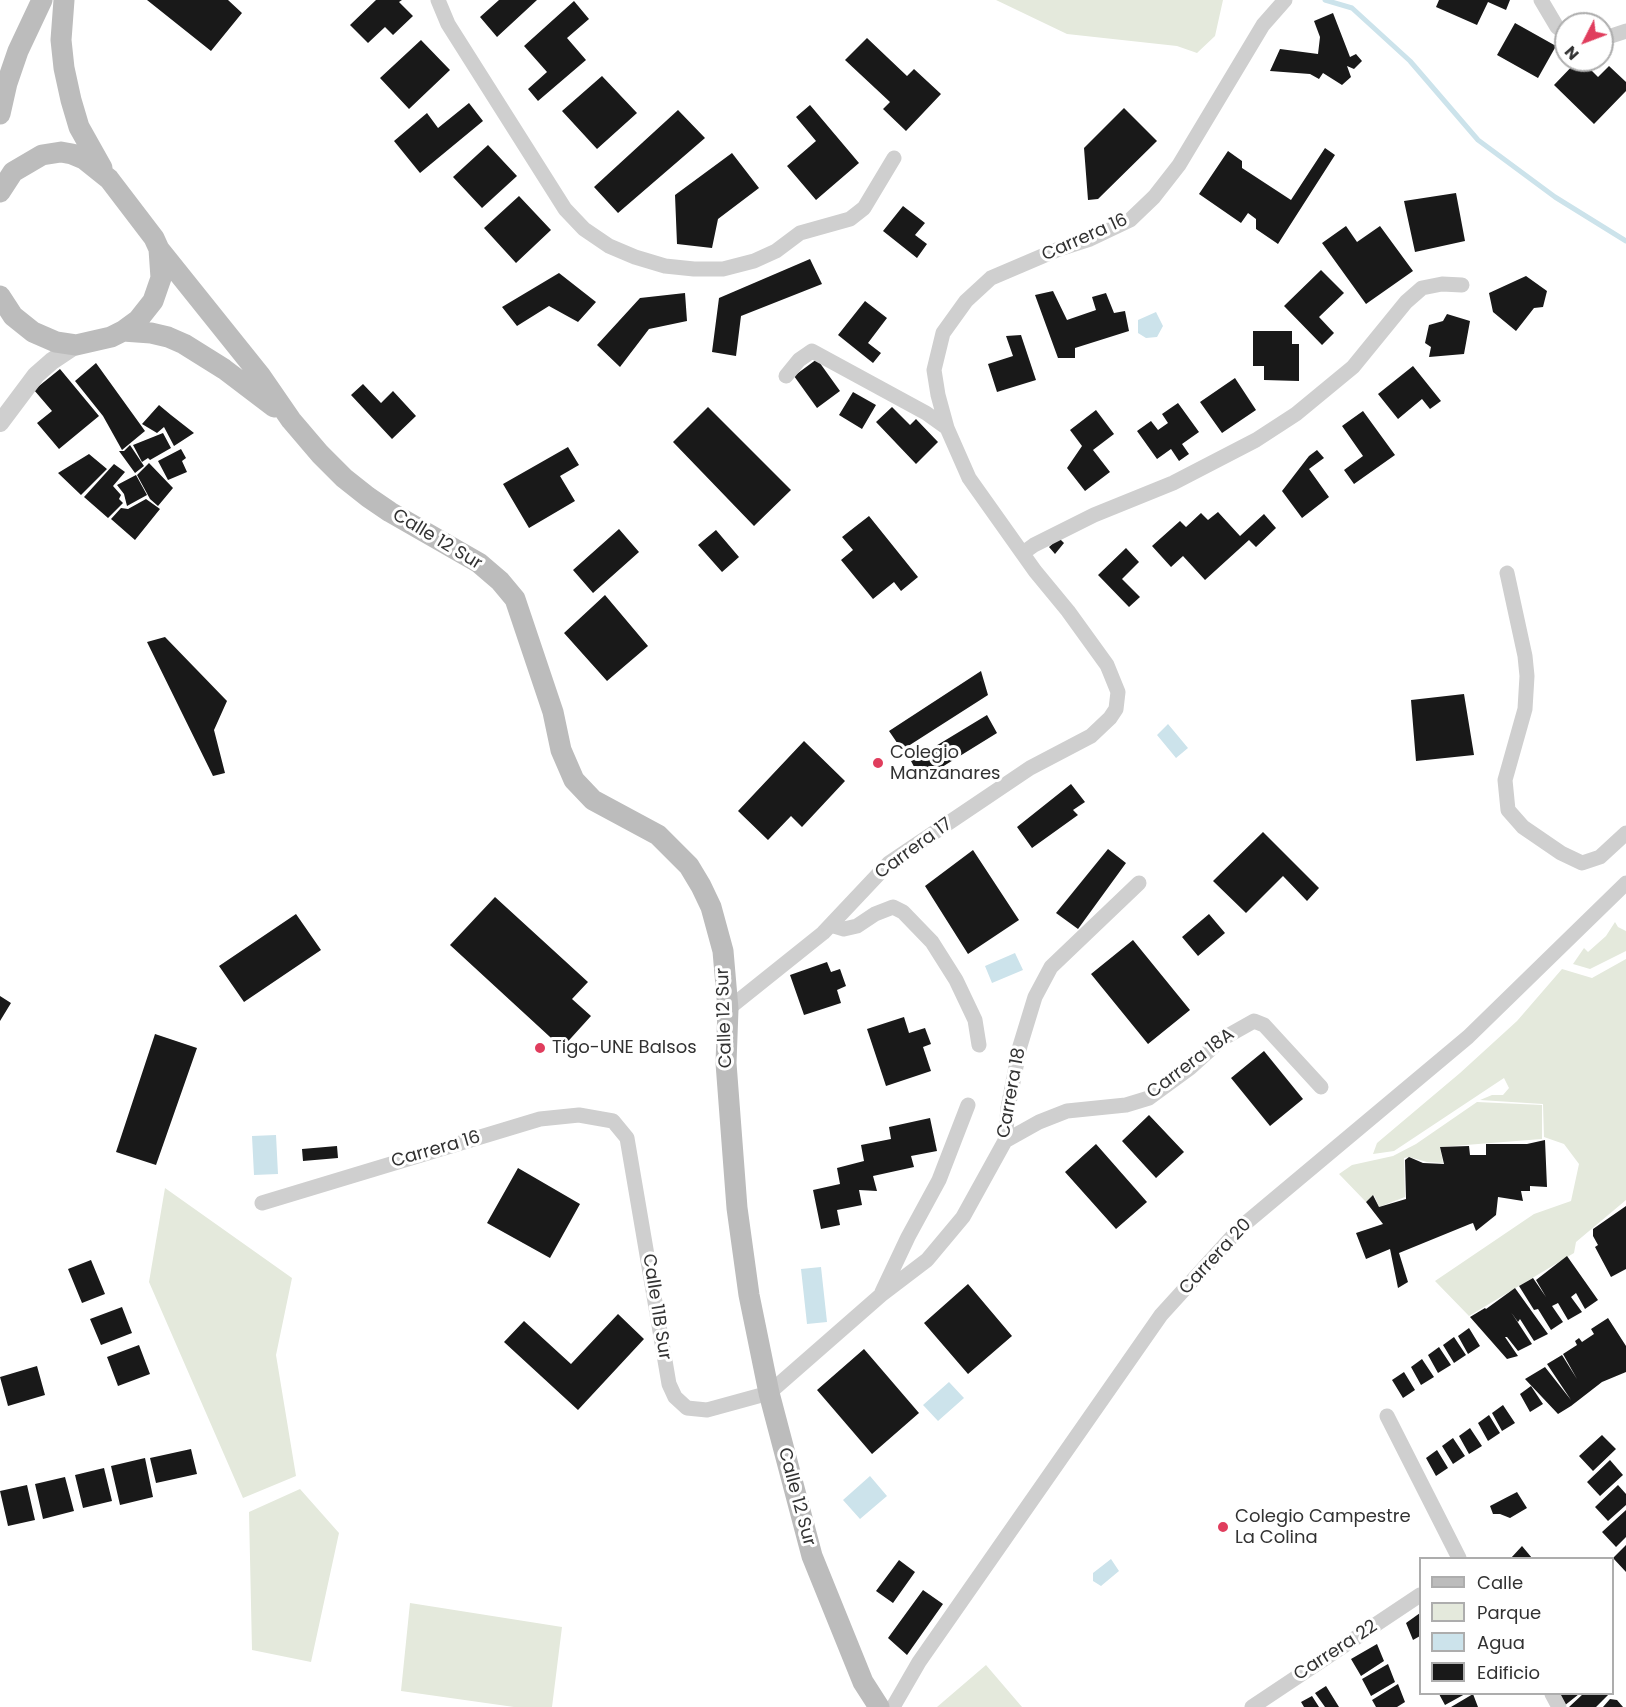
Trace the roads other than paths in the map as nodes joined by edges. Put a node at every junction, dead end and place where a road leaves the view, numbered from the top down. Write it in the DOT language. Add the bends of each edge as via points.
graph roads {
  1 [pos="42,0"];
  2 [pos="64,0"];
  3 [pos="438,0"];
  4 [pos="1286,0"];
  5 [pos="1541,0"];
  6 [pos="1554,22"];
  7 [pos="0,114"];
  8 [pos="894,158"];
  9 [pos="109,179"];
  10 [pos="0,188"];
  11 [pos="159,249"];
  12 [pos="1462,285"];
  13 [pos="0,296"];
  14 [pos="123,331"];
  15 [pos="76,345"];
  16 [pos="786,375"];
  17 [pos="291,420"];
  18 [pos="0,423"];
  19 [pos="947,428"];
  20 [pos="1023,553"];
  21 [pos="1507,573"];
  22 [pos="1626,833"];
  23 [pos="1139,882"];
  24 [pos="1626,883"];
  25 [pos="831,925"];
  26 [pos="728,1009"];
  27 [pos="979,1045"];
  28 [pos="1321,1087"];
  29 [pos="968,1105"];
  30 [pos="613,1120"];
  31 [pos="1005,1142"];
  32 [pos="262,1203"];
  33 [pos="881,1295"];
  34 [pos="769,1393"];
  35 [pos="1387,1416"];
  36 [pos="1458,1557"];
  37 [pos="1419,1596"];
  38 [pos="879,1707"];
  39 [pos="892,1707"];
  40 [pos="1252,1707"];
  1 -- 7 [label="main road" via="18,51"];
  2 -- 9 [label="main road" via="61,40 71,100 79,127"];
  3 -- 8 [label="street" via="448,24 565,209 584,229 635,257 694,269 723,269 754,261 776,252 800,234 850,219 864,208"];
  4 -- 19 [label="street, Carrera 16" via="1263,25 1179,165 1130,220 992,278 966,301 943,333 934,370"];
  5 -- 6 [label="street"];
  9 -- 10 [label="main road" via="84,159 51,153 22,165"];
  9 -- 11 [label="main road, Calle 12 Sur"];
  11 -- 14 [label="main road" via="161,278 155,296 138,320"];
  11 -- 17 [label="main road, Calle 12 Sur"];
  12 -- 20 [label="street" via="1422,288 1353,367 1296,414 1256,440 1173,483 1034,544"];
  13 -- 15 [label="main road" via="13,316 33,332"];
  14 -- 15 [label="main road" via="100,341"];
  14 -- 17 [label="main road, Calle 12 Sur" via="151,333 184,344"];
  15 -- 18 [label="street" via="36,375"];
  16 -- 19 [label="street" via="812,351"];
  17 -- 26 [label="main road, Calle 12 Sur" via="320,454 368,497 479,563 515,599 553,712 561,750 574,780 593,800 658,835 689,866 701,886 723,951"];
  19 -- 20 [label="street" via="969,478"];
  20 -- 25 [label="street, Carrera 17" via="1107,665 1118,692 1116,709 1091,736 1021,774 889,863"];
  21 -- 22 [label="street" via="1527,676 1525,709 1505,780 1508,810 1522,827 1582,863 1600,857"];
  23 -- 31 [label="street, Carrera 18" via="1051,967 1035,997 1020,1046"];
  24 -- 39 [label="street, Carrera 20" via="1468,1037 1241,1227 1161,1315 919,1662"];
  25 -- 26 [label="street, Carrera 17"];
  25 -- 27 [label="street" via="844,929 857,926 893,907 903,912 932,942 956,980 975,1020"];
  26 -- 34 [label="main road, Calle 12 Sur" via="726,1063 737,1208 749,1295"];
  28 -- 31 [label="street, Carrera 18A" via="1264,1025 1254,1021 1222,1039 1149,1098 1126,1105 1066,1111"];
  29 -- 33 [label="street" via="939,1180"];
  30 -- 32 [label="street, Carrera 16" via="579,1115 540,1119"];
  30 -- 34 [label="street, Calle 11B Sur" via="627,1138 669,1384 675,1397 687,1408 706,1410"];
  31 -- 33 [label="street, Carrera 18" via="963,1217 927,1260"];
  33 -- 34 [label="street, Carrera 18"];
  34 -- 38 [label="main road, Calle 12 Sur" via="812,1556 863,1682"];
  35 -- 36 [label="street"];
  37 -- 40 [label="street, Carrera 22"];
}
